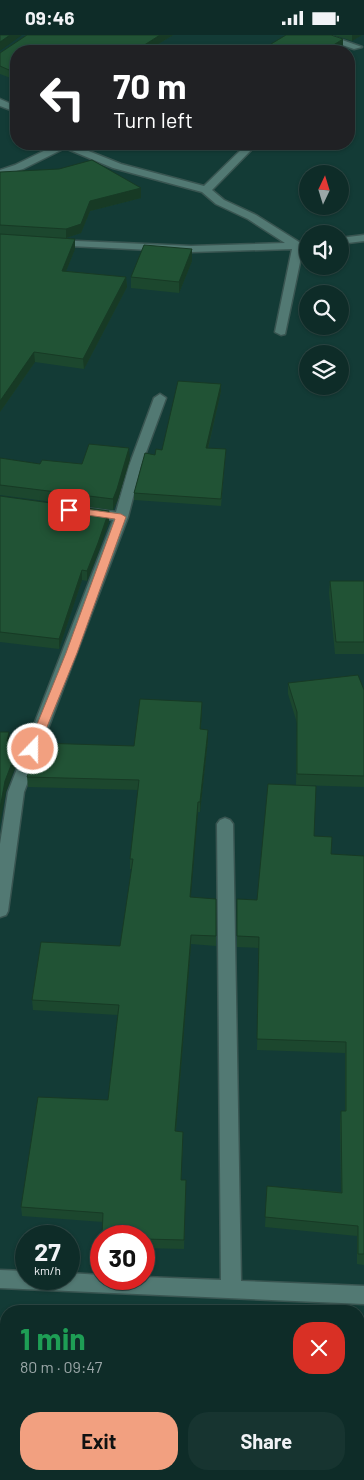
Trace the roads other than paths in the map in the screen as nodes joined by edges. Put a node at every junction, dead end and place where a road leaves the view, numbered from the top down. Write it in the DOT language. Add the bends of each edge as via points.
graph roads {
  1 [pos="318,35"];
  2 [pos="353,45"];
  3 [pos="52,150"];
  4 [pos="78,150"];
  5 [pos="246,150"];
  6 [pos="0,173"];
  7 [pos="206,190"];
  8 [pos="364,238"];
  9 [pos="349,240"];
  10 [pos="46,243"];
  11 [pos="299,243"];
  12 [pos="299,245"];
  13 [pos="299,261"];
  14 [pos="281,332"];
  15 [pos="160,398"];
  16 [pos="75,511"];
  17 [pos="121,517"];
  18 [pos="225,824"];
  19 [pos="0,911"];
  20 [pos="0,1279"];
  21 [pos="231,1289"];
  22 [pos="364,1295"];
  1 -- 2 [label="street"];
  3 -- 6 [label="street"];
  4 -- 7 [label="street" via="117,166"];
  5 -- 7 [label="street"];
  7 -- 11 [label="street" via="220,202"];
  8 -- 9 [label="street"];
  10 -- 12 [label="street" via="191,249"];
  13 -- 14 [label="street"];
  15 -- 17 [label="street" via="135,466"];
  16 -- 17 [label="street"];
  17 -- 19 [label="street" via="16,792"];
  18 -- 21 [label="street"];
  20 -- 21 [label="street"];
  21 -- 22 [label="street"];
}
